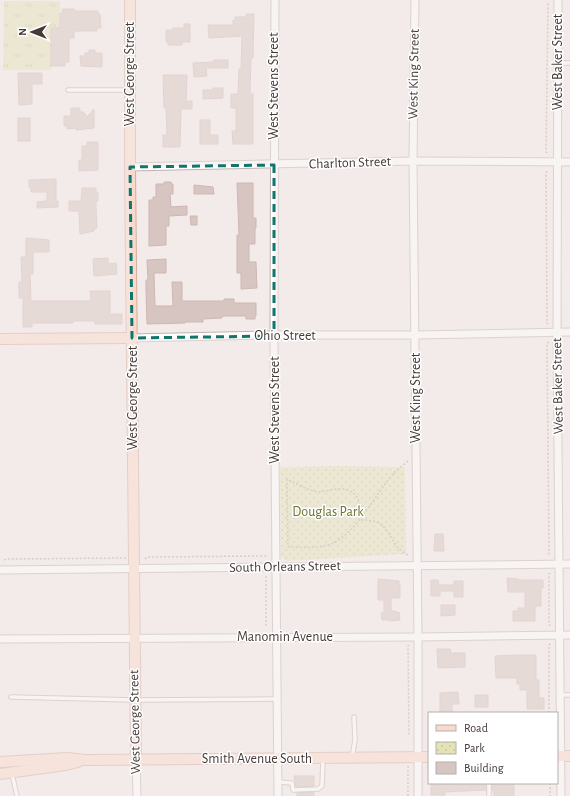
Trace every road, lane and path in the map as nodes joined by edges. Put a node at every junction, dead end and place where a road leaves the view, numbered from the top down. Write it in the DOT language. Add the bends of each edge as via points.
graph roads {
  1 [pos="130,0"];
  2 [pos="275,0"];
  3 [pos="415,0"];
  4 [pos="558,0"];
  5 [pos="549,2"];
  6 [pos="558,63"];
  7 [pos="570,63"];
  8 [pos="68,90"];
  9 [pos="130,90"];
  10 [pos="547,153"];
  11 [pos="413,161"];
  12 [pos="557,162"];
  13 [pos="570,162"];
  14 [pos="274,165"];
  15 [pos="130,167"];
  16 [pos="547,171"];
  17 [pos="549,325"];
  18 [pos="557,332"];
  19 [pos="570,332"];
  20 [pos="415,335"];
  21 [pos="274,336"];
  22 [pos="0,338"];
  23 [pos="132,338"];
  24 [pos="549,342"];
  25 [pos="416,450"];
  26 [pos="362,516"];
  27 [pos="550,556"];
  28 [pos="409,557"];
  29 [pos="268,558"];
  30 [pos="127,559"];
  31 [pos="145,559"];
  32 [pos="4,560"];
  33 [pos="560,564"];
  34 [pos="570,564"];
  35 [pos="417,565"];
  36 [pos="275,567"];
  37 [pos="134,569"];
  38 [pos="0,570"];
  39 [pos="550,573"];
  40 [pos="268,575"];
  41 [pos="266,626"];
  42 [pos="550,626"];
  43 [pos="570,634"];
  44 [pos="560,635"];
  45 [pos="276,637"];
  46 [pos="418,637"];
  47 [pos="0,639"];
  48 [pos="134,639"];
  49 [pos="550,643"];
  50 [pos="409,645"];
  51 [pos="559,695"];
  52 [pos="570,695"];
  53 [pos="11,697"];
  54 [pos="276,699"];
  55 [pos="135,700"];
  56 [pos="550,712"];
  57 [pos="354,717"];
  58 [pos="410,740"];
  59 [pos="562,756"];
  60 [pos="417,758"];
  61 [pos="136,759"];
  62 [pos="323,759"];
  63 [pos="352,759"];
  64 [pos="86,760"];
  65 [pos="278,760"];
  66 [pos="0,762"];
  67 [pos="428,764"];
  68 [pos="410,766"];
  69 [pos="12,772"];
  70 [pos="0,774"];
  71 [pos="278,782"];
  72 [pos="490,784"];
  73 [pos="550,784"];
  74 [pos="17,796"];
  75 [pos="137,796"];
  76 [pos="278,796"];
  77 [pos="408,796"];
  78 [pos="418,796"];
  79 [pos="489,796"];
  80 [pos="550,796"];
  81 [pos="561,796"];
  1 -- 9 [label="street, West George Street"];
  2 -- 14 [label="street, West Stevens Street"];
  3 -- 11 [label="street, West King Street"];
  4 -- 6 [label="street, West Baker Street"];
  5 -- 10 [label="path"];
  6 -- 7 [label="lane"];
  6 -- 12 [label="street, West Baker Street"];
  8 -- 9 [label="lane"];
  9 -- 15 [label="street, West George Street"];
  11 -- 12 [label="street, Charlton Street"];
  11 -- 14 [label="street, Charlton Street"];
  11 -- 20 [label="street, West King Street"];
  12 -- 13 [label="street, Charlton Street"];
  12 -- 18 [label="street, West Baker Street"];
  14 -- 15 [label="street, Charlton Street"];
  14 -- 21 [label="street, West Stevens Street"];
  15 -- 23 [label="street, West George Street"];
  16 -- 17 [label="path" via="546,307"];
  18 -- 19 [label="street, Ohio Street"];
  18 -- 20 [label="street, Ohio Street"];
  18 -- 33 [label="street, West Baker Street"];
  20 -- 21 [label="street, Ohio Street"];
  20 -- 25 [label="street, West King Street"];
  21 -- 23 [label="street, Ohio Street"];
  21 -- 36 [label="street, West Stevens Street"];
  22 -- 23 [label="street, Ohio Street"];
  23 -- 37 [label="street, West George Street"];
  24 -- 27 [label="path" via="547,344"];
  25 -- 26 [label="path" via="394,473"];
  25 -- 35 [label="street, West King Street"];
  26 -- 26 [label="path" via="359,501 349,490 319,492 287,479 288,546 313,547 333,544"];
  26 -- 28 [label="path" via="362,520 375,520 380,523 397,547"];
  29 -- 31 [label="path" via="267,556"];
  30 -- 32 [label="path"];
  33 -- 34 [label="street, South Orleans Street"];
  33 -- 35 [label="street, South Orleans Street"];
  33 -- 44 [label="street, West Baker Street"];
  35 -- 36 [label="street, South Orleans Street"];
  35 -- 46 [label="street, West King Street"];
  36 -- 37 [label="street, South Orleans Street"];
  36 -- 45 [label="street, West Stevens Street"];
  37 -- 38 [label="street, South Orleans Street"];
  37 -- 48 [label="street, West George Street"];
  39 -- 42 [label="path"];
  40 -- 41 [label="path"];
  43 -- 44 [label="street, Manomin Avenue"];
  44 -- 46 [label="street, Manomin Avenue"];
  44 -- 51 [label="street, West Baker Street"];
  45 -- 46 [label="street, Manomin Avenue"];
  45 -- 48 [label="street, Manomin Avenue"];
  45 -- 54 [label="street, West Stevens Street"];
  46 -- 60 [label="street, West King Street"];
  47 -- 48 [label="street, Manomin Avenue"];
  48 -- 55 [label="street, West George Street"];
  49 -- 56 [label="path"];
  50 -- 58 [label="path"];
  51 -- 52 [label="lane"];
  51 -- 59 [label="street, West Baker Street"];
  53 -- 55 [label="lane"];
  54 -- 55 [label="lane"];
  54 -- 65 [label="street, West Stevens Street"];
  55 -- 61 [label="street, West George Street"];
  57 -- 63 [label="lane" via="355,740"];
  59 -- 81 [label="street, West Baker Street"];
  60 -- 63 [label="street, Smith Avenue South"];
  60 -- 67 [label="street, Smith Avenue South"];
  60 -- 78 [label="street, West King Street"];
  61 -- 64 [label="street, Smith Avenue South"];
  61 -- 65 [label="street, Smith Avenue South"];
  61 -- 75 [label="street, West George Street"];
  62 -- 63 [label="street, Smith Avenue South"];
  62 -- 65 [label="street, Smith Avenue South"];
  62 -- 71 [label="lane" via="322,786 318,789 293,790 292,783"];
  64 -- 66 [label="street, Smith Avenue South" via="67,758"];
  64 -- 69 [label="street, Smith Avenue South"];
  65 -- 71 [label="street, West Stevens Street"];
  68 -- 77 [label="path"];
  69 -- 70 [label="street, Smith Avenue South"];
  69 -- 74 [label="lane"];
  71 -- 76 [label="street, West Stevens Street"];
  72 -- 79 [label="lane"];
  73 -- 80 [label="path"];
}
